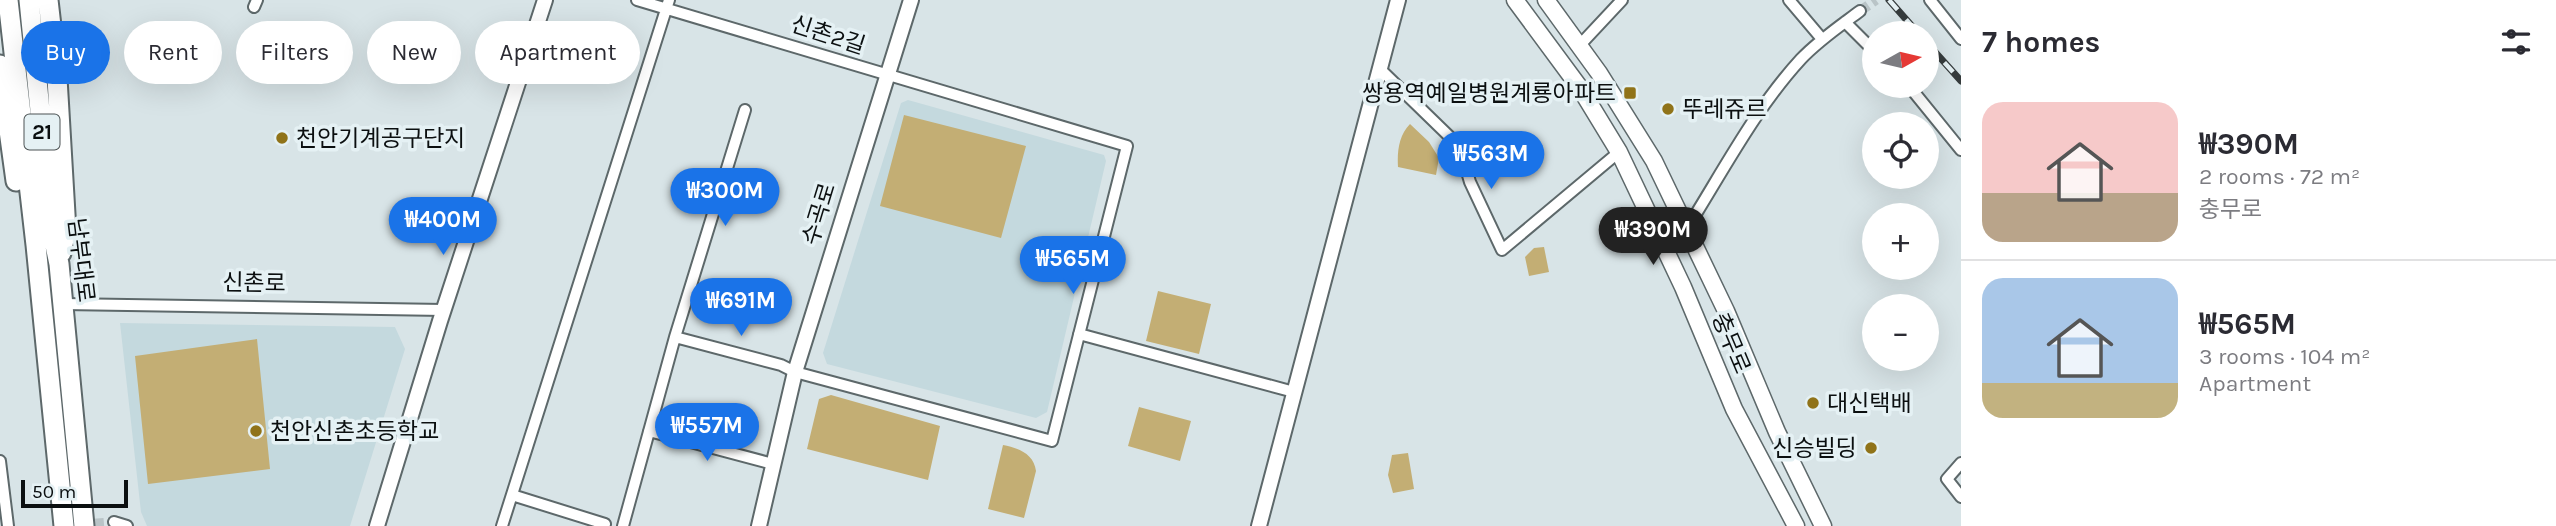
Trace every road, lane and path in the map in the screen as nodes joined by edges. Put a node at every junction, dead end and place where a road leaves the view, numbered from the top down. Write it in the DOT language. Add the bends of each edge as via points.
graph roads {
  1 [pos="8,0"];
  2 [pos="29,0"];
  3 [pos="48,0"];
  4 [pos="545,0"];
  5 [pos="637,0"];
  6 [pos="911,0"];
  7 [pos="1398,0"];
  8 [pos="1516,0"];
  9 [pos="1546,0"];
  10 [pos="1622,0"];
  11 [pos="1789,0"];
  12 [pos="1930,0"];
  13 [pos="668,4"];
  14 [pos="1860,11"];
  15 [pos="1845,22"];
  16 [pos="1822,39"];
  17 [pos="1862,39"];
  18 [pos="1961,39"];
  19 [pos="1580,46"];
  20 [pos="0,65"];
  21 [pos="1381,70"];
  22 [pos="886,76"];
  23 [pos="1919,98"];
  24 [pos="746,110"];
  25 [pos="1961,150"];
  26 [pos="1619,152"];
  27 [pos="1686,230"];
  28 [pos="36,245"];
  29 [pos="59,264"];
  30 [pos="63,304"];
  31 [pos="444,310"];
  32 [pos="1079,334"];
  33 [pos="675,337"];
  34 [pos="795,372"];
  35 [pos="1294,392"];
  36 [pos="649,432"];
  37 [pos="0,461"];
  38 [pos="1961,463"];
  39 [pos="773,464"];
  40 [pos="512,495"];
  41 [pos="1961,497"];
  42 [pos="383,508"];
  43 [pos="114,522"];
  44 [pos="607,525"];
  45 [pos="8,526"];
  46 [pos="64,526"];
  47 [pos="84,526"];
  48 [pos="127,526"];
  49 [pos="368,526"];
  50 [pos="377,526"];
  51 [pos="383,526"];
  52 [pos="502,526"];
  53 [pos="623,526"];
  54 [pos="759,526"];
  55 [pos="1259,526"];
  56 [pos="1796,526"];
  57 [pos="1824,526"];
  1 -- 28 [label="highway, 남부대로 / 21"];
  2 -- 29 [label="highway, 남부대로 / 21"];
  3 -- 29 [label="highway" via="66,231"];
  4 -- 31 [label="street"];
  5 -- 13 [label="street, 신촌2길"];
  6 -- 22 [label="street, 수곡로"];
  7 -- 21 [label="street"];
  8 -- 26 [label="main road, 충무로" via="1580,88"];
  9 -- 19 [label="main road, 충무로"];
  10 -- 19 [label="street"];
  11 -- 16 [label="street"];
  12 -- 18 [label="street"];
  13 -- 22 [label="street, 신촌2길"];
  13 -- 40 [label="street"];
  14 -- 15 [label="street"];
  15 -- 16 [label="street"];
  15 -- 17 [label="street"];
  16 -- 27 [label="street" via="1759,114"];
  19 -- 27 [label="main road, 충무로" via="1654,161"];
  20 -- 28 [label="highway" via="19,200"];
  21 -- 26 [label="street" via="1452,139 1502,250"];
  21 -- 35 [label="street"];
  22 -- 32 [label="street, 신촌2길" via="1127,146"];
  22 -- 34 [label="street, 수곡로"];
  23 -- 25 [label="street"];
  24 -- 33 [label="street"];
  26 -- 56 [label="main road, 충무로" via="1734,409"];
  27 -- 57 [label="main road, 충무로"];
  28 -- 46 [label="highway, 남부대로"];
  29 -- 30 [label="highway, 남부대로"];
  30 -- 31 [label="street, 신촌로"];
  30 -- 47 [label="highway, 남부대로"];
  31 -- 42 [label="street"];
  32 -- 34 [label="street" via="1052,441"];
  32 -- 35 [label="street"];
  33 -- 34 [label="street"];
  33 -- 36 [label="street"];
  34 -- 39 [label="street, 수곡로"];
  35 -- 55 [label="street"];
  36 -- 39 [label="street"];
  36 -- 53 [label="street"];
  37 -- 45 [label="street"];
  38 -- 41 [label="street" via="1947,479"];
  39 -- 54 [label="street, 수곡로"];
  40 -- 44 [label="street"];
  40 -- 52 [label="street"];
  42 -- 49 [label="street"];
  42 -- 50 [label="street"];
  42 -- 51 [label="street"];
  43 -- 48 [label="street"];
}
